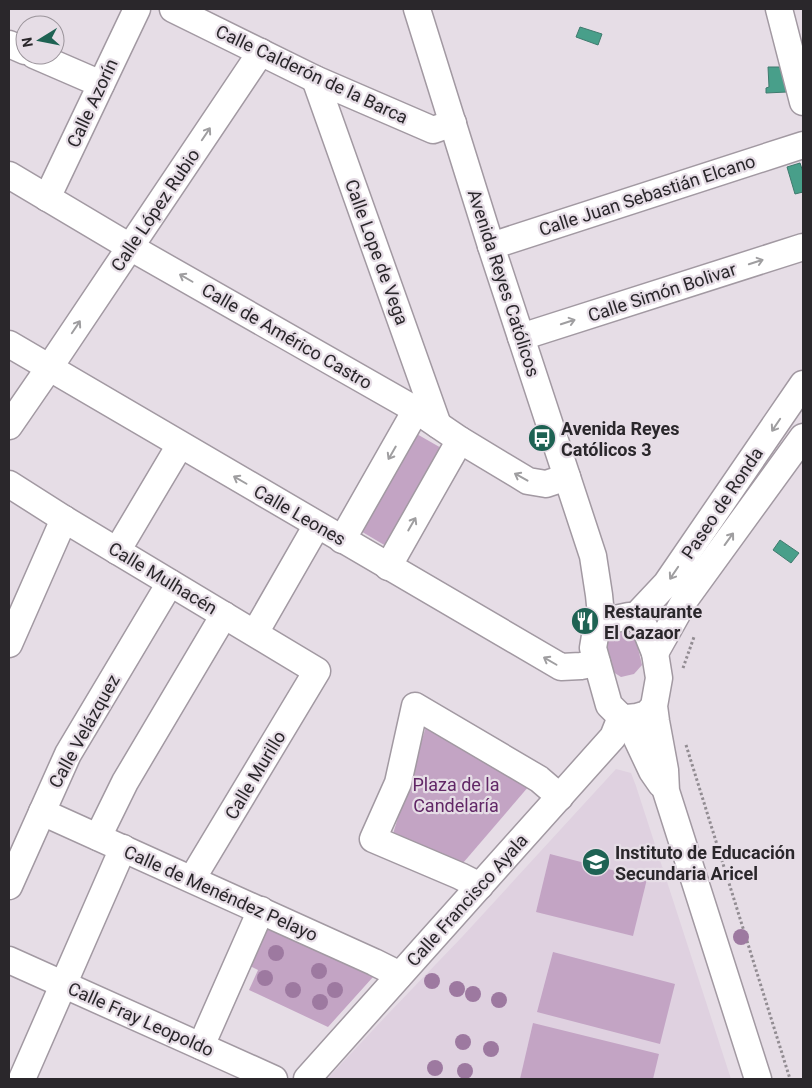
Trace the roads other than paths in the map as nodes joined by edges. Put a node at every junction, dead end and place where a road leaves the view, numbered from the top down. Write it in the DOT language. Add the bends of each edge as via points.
graph roads {
  1 [pos="137,9"];
  2 [pos="172,9"];
  3 [pos="416,9"];
  4 [pos="779,9"];
  5 [pos="261,52"];
  6 [pos="57,65"];
  7 [pos="315,79"];
  8 [pos="101,84"];
  9 [pos="803,102"];
  10 [pos="453,123"];
  11 [pos="803,145"];
  12 [pos="9,175"];
  13 [pos="47,198"];
  14 [pos="491,246"];
  15 [pos="130,247"];
  16 [pos="803,247"];
  17 [pos="521,337"];
  18 [pos="9,344"];
  19 [pos="49,368"];
  20 [pos="803,384"];
  21 [pos="416,410"];
  22 [pos="438,425"];
  23 [pos="9,426"];
  24 [pos="803,437"];
  25 [pos="460,440"];
  26 [pos="180,445"];
  27 [pos="567,477"];
  28 [pos="9,484"];
  29 [pos="64,518"];
  30 [pos="317,525"];
  31 [pos="342,540"];
  32 [pos="117,551"];
  33 [pos="593,556"];
  34 [pos="388,567"];
  35 [pos="170,583"];
  36 [pos="224,615"];
  37 [pos="632,616"];
  38 [pos="602,625"];
  39 [pos="255,634"];
  40 [pos="9,644"];
  41 [pos="655,653"];
  42 [pos="597,663"];
  43 [pos="317,671"];
  44 [pos="654,706"];
  45 [pos="624,718"];
  46 [pos="666,791"];
  47 [pos="560,796"];
  48 [pos="42,812"];
  49 [pos="98,837"];
  50 [pos="123,848"];
  51 [pos="192,879"];
  52 [pos="9,886"];
  53 [pos="480,886"];
  54 [pos="261,910"];
  55 [pos="9,960"];
  56 [pos="398,977"];
  57 [pos="64,985"];
  58 [pos="201,1046"];
  59 [pos="22,1079"];
  60 [pos="274,1079"];
  61 [pos="307,1079"];
  62 [pos="758,1079"];
  1 -- 8 [label="street, Calle Azorín"];
  2 -- 5 [label="street, Calle Calderón de la Barca"];
  3 -- 10 [label="street, Avenida Reyes Católicos"];
  4 -- 9 [label="street"];
  5 -- 7 [label="street, Calle Calderón de la Barca"];
  15 -- 5 [label="street, Calle López Rubio, one-way"];
  6 -- 8 [label="street"];
  7 -- 10 [label="street, Calle Calderón de la Barca" via="433,130"];
  7 -- 22 [label="street, Calle Lope de Vega"];
  8 -- 13 [label="street, Calle Azorín"];
  10 -- 14 [label="street, Avenida Reyes Católicos"];
  11 -- 14 [label="street, Calle Juan Sebastián Elcano"];
  12 -- 13 [label="street, Calle de Américo Castro"];
  13 -- 15 [label="street, Calle de Américo Castro"];
  14 -- 17 [label="street, Avenida Reyes Católicos"];
  19 -- 15 [label="street, Calle López Rubio, one-way"];
  21 -- 15 [label="street, Calle de Américo Castro, one-way"];
  17 -- 16 [label="street, Calle Simón Bolivar, one-way"];
  17 -- 27 [label="street, Avenida Reyes Católicos"];
  18 -- 19 [label="street, Calle Leones"];
  19 -- 23 [label="street, Calle López Rubio"];
  19 -- 26 [label="street, Calle Leones"];
  20 -- 37 [label="street, Paseo de Ronda, one-way" via="666,584"];
  21 -- 22 [label="street, Calle de Américo Castro"];
  21 -- 31 [label="street, one-way"];
  22 -- 25 [label="street, Calle de Américo Castro"];
  41 -- 24 [label="street, Paseo de Ronda, one-way" via="686,598"];
  27 -- 25 [label="street, Calle de Américo Castro, one-way" via="546,484 528,481"];
  34 -- 25 [label="street, one-way"];
  30 -- 26 [label="street, Calle Leones, one-way"];
  26 -- 32 [label="street"];
  27 -- 33 [label="street, Avenida Reyes Católicos"];
  28 -- 29 [label="street, Calle Mulhacén"];
  29 -- 32 [label="street, Calle Mulhacén"];
  29 -- 40 [label="street"];
  30 -- 31 [label="street, Calle Leones"];
  30 -- 39 [label="street"];
  31 -- 34 [label="street, Calle Leones"];
  32 -- 35 [label="street, Calle Mulhacén"];
  33 -- 37 [label="street, Avenida Reyes Católicos"];
  33 -- 38 [label="street, Avenida Reyes Católicos"];
  42 -- 34 [label="street, Calle Leones, one-way" via="561,667"];
  35 -- 36 [label="street, Calle Mulhacén"];
  35 -- 48 [label="street, Calle Velázquez" via="68,754"];
  36 -- 39 [label="street, Calle Mulhacén"];
  36 -- 49 [label="street" via="125,782"];
  37 -- 38 [label="street"];
  37 -- 41 [label="street" via="645,628"];
  38 -- 42 [label="street" via="595,636 593,648"];
  39 -- 43 [label="street, Calle Mulhacén"];
  41 -- 44 [label="street" via="659,678"];
  42 -- 45 [label="street" via="609,704"];
  43 -- 51 [label="street, Calle Murillo"];
  44 -- 45 [label="street" via="647,714"];
  44 -- 46 [label="street"];
  45 -- 46 [label="street"];
  45 -- 47 [label="street, Calle Francisco Ayala" via="612,738"];
  46 -- 62 [label="street"];
  47 -- 53 [label="street, Calle Francisco Ayala"];
  47 -- 53 [label="street" via="539,779 414,706 398,782 373,839"];
  48 -- 49 [label="street, Calle de Menéndez Pelayo"];
  48 -- 52 [label="street, Calle Velázquez"];
  49 -- 50 [label="street, Calle de Menéndez Pelayo"];
  50 -- 51 [label="street, Calle de Menéndez Pelayo"];
  50 -- 57 [label="street"];
  51 -- 54 [label="street, Calle de Menéndez Pelayo"];
  53 -- 56 [label="street, Calle Francisco Ayala"];
  54 -- 56 [label="street, Calle de Menéndez Pelayo" via="374,962"];
  54 -- 58 [label="street"];
  55 -- 57 [label="street, Calle Fray Leopoldo"];
  56 -- 61 [label="street, Calle Francisco Ayala"];
  57 -- 58 [label="street, Calle Fray Leopoldo"];
  57 -- 59 [label="street"];
  58 -- 60 [label="street, Calle Fray Leopoldo"];
}
